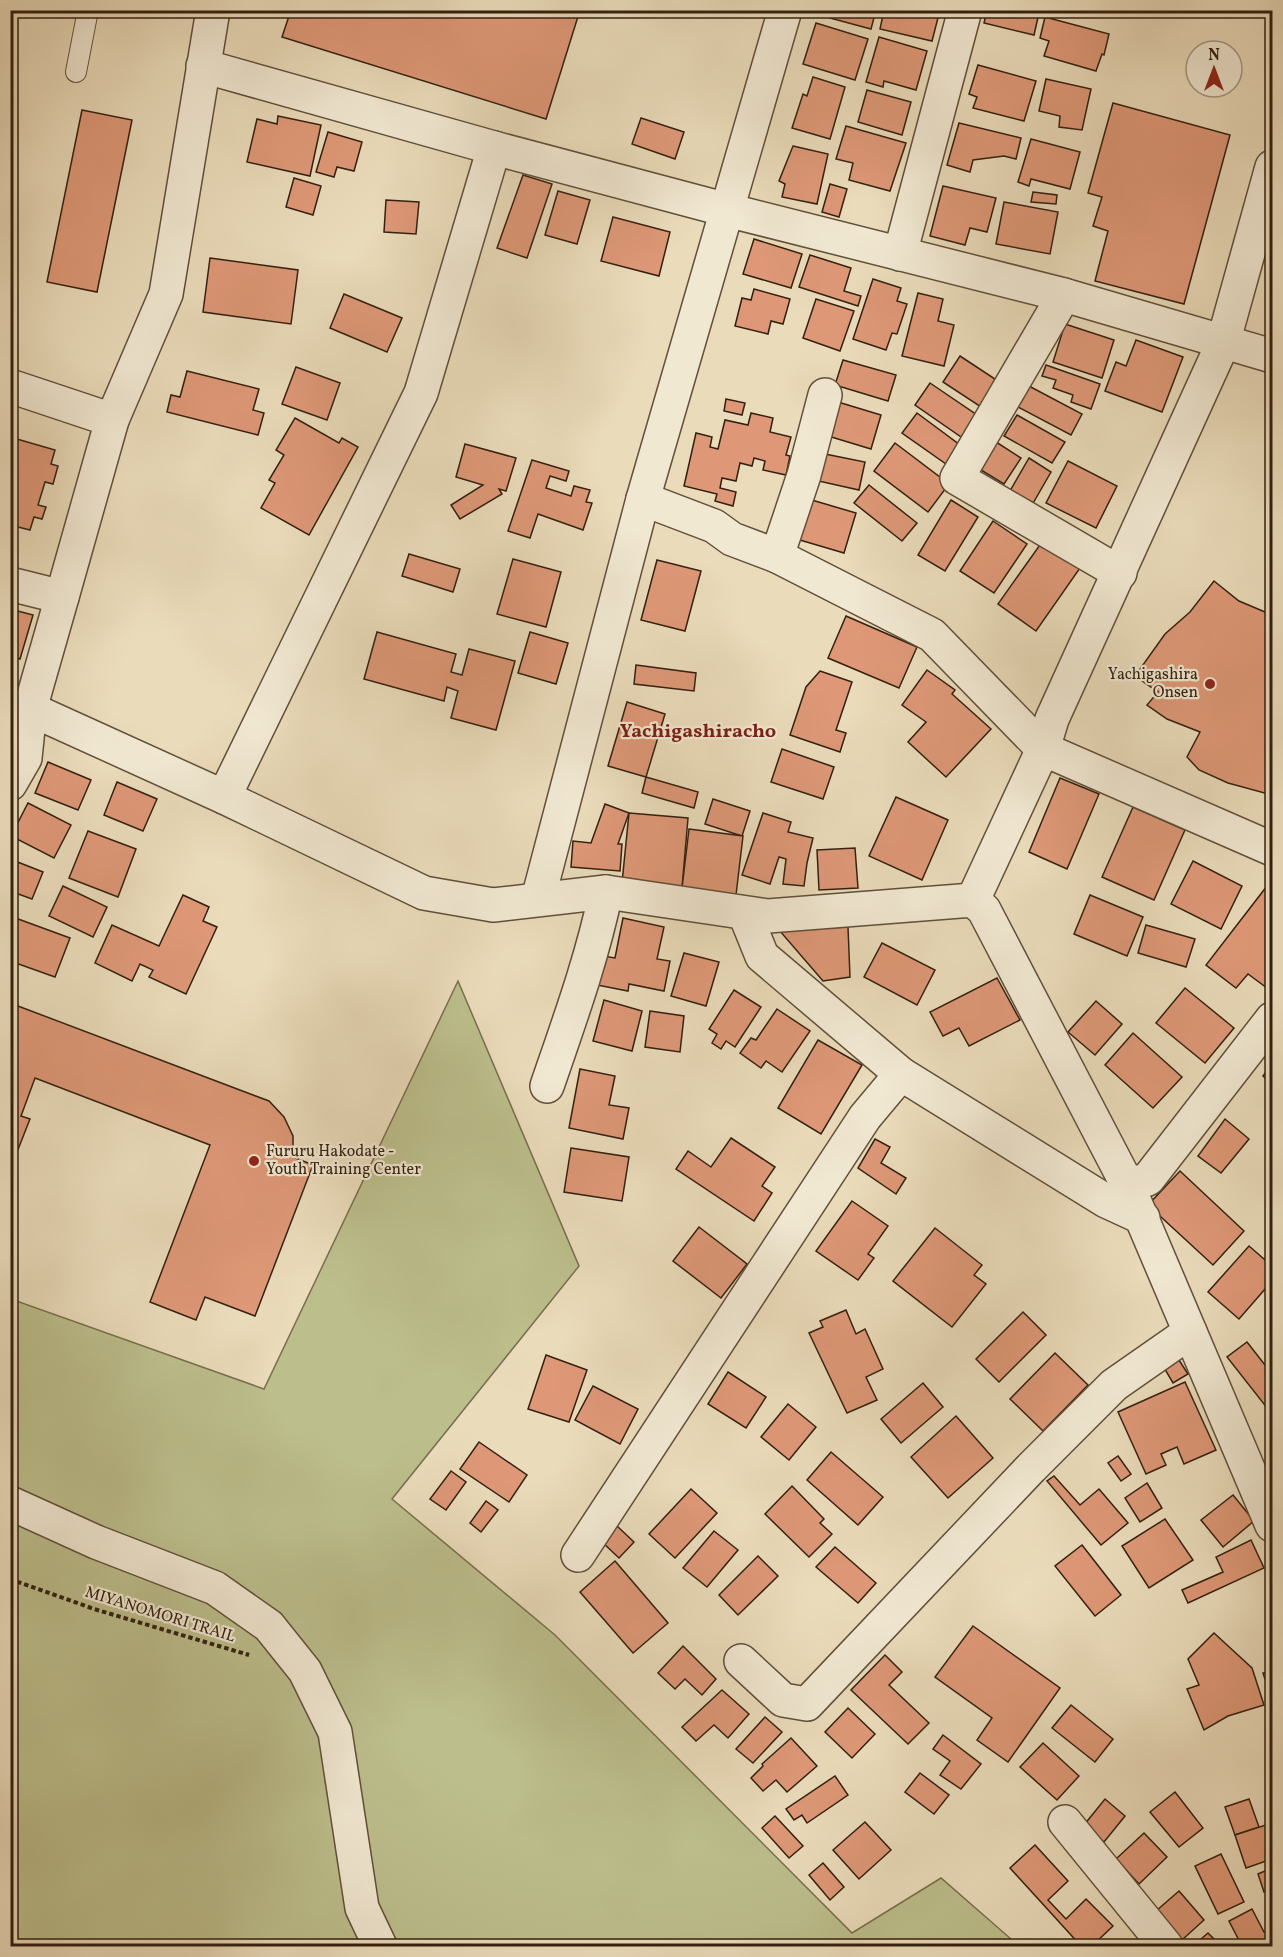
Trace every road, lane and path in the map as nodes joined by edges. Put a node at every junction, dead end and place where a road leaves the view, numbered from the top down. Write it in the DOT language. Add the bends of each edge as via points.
graph roads {
  1 [pos="88,10"];
  2 [pos="213,10"];
  3 [pos="785,10"];
  4 [pos="966,10"];
  5 [pos="204,66"];
  6 [pos="76,72"];
  7 [pos="494,148"];
  8 [pos="1272,167"];
  9 [pos="727,210"];
  10 [pos="900,254"];
  11 [pos="1064,295"];
  12 [pos="1223,343"];
  13 [pos="1272,356"];
  14 [pos="10,386"];
  15 [pos="825,395"];
  16 [pos="112,420"];
  17 [pos="643,498"];
  18 [pos="777,556"];
  19 [pos="1120,573"];
  20 [pos="10,584"];
  21 [pos="63,597"];
  22 [pos="30,709"];
  23 [pos="1043,749"];
  24 [pos="10,784"];
  25 [pos="224,797"];
  26 [pos="1272,849"];
  27 [pos="606,892"];
  28 [pos="538,899"];
  29 [pos="973,900"];
  30 [pos="745,914"];
  31 [pos="1272,1019"];
  32 [pos="901,1074"];
  33 [pos="547,1086"];
  34 [pos="1128,1186"];
  35 [pos="1143,1218"];
  36 [pos="1190,1332"];
  37 [pos="10,1503"];
  38 [pos="1272,1525"];
  39 [pos="578,1555"];
  40 [pos="10,1579"];
  41 [pos="741,1661"];
  42 [pos="305,1671"];
  43 [pos="1065,1822"];
  44 [pos="380,1947"];
  45 [pos="1166,1947"];
  1 -- 6 [label="lane"];
  2 -- 5 [label="street"];
  3 -- 9 [label="street"];
  4 -- 10 [label="street"];
  5 -- 7 [label="street"];
  5 -- 16 [label="street" via="166,294"];
  7 -- 9 [label="street"];
  7 -- 25 [label="street" via="421,393"];
  8 -- 12 [label="street"];
  9 -- 10 [label="street"];
  9 -- 17 [label="street"];
  10 -- 11 [label="street"];
  11 -- 12 [label="street"];
  11 -- 19 [label="street" via="957,478"];
  12 -- 13 [label="street"];
  12 -- 19 [label="street"];
  14 -- 16 [label="street"];
  15 -- 18 [label="street" via="804,476"];
  16 -- 21 [label="street"];
  17 -- 18 [label="street"];
  17 -- 28 [label="street"];
  18 -- 23 [label="street" via="932,635"];
  19 -- 23 [label="street" via="1052,719"];
  20 -- 21 [label="street"];
  21 -- 22 [label="street"];
  22 -- 24 [label="street" via="25,758"];
  22 -- 25 [label="street"];
  23 -- 26 [label="street"];
  23 -- 29 [label="street"];
  25 -- 28 [label="street" via="424,893 493,905"];
  27 -- 28 [label="street"];
  27 -- 30 [label="street"];
  27 -- 33 [label="street" via="580,992"];
  29 -- 30 [label="street" via="768,916"];
  29 -- 34 [label="street" via="984,910"];
  30 -- 32 [label="street" via="762,956"];
  31 -- 34 [label="street" via="1148,1179"];
  32 -- 35 [label="street" via="1106,1201"];
  32 -- 39 [label="street" via="865,1117"];
  34 -- 35 [label="street"];
  35 -- 36 [label="street"];
  36 -- 38 [label="street"];
  36 -- 41 [label="street" via="1114,1385 807,1704 783,1700"];
  37 -- 42 [label="street" via="96,1542 215,1588 269,1626"];
  40 -- 42 [label="path, MIYANOMORI TRAIL" via="94,1609"];
  42 -- 44 [label="street" via="335,1732 362,1908"];
  43 -- 45 [label="street"];
}
